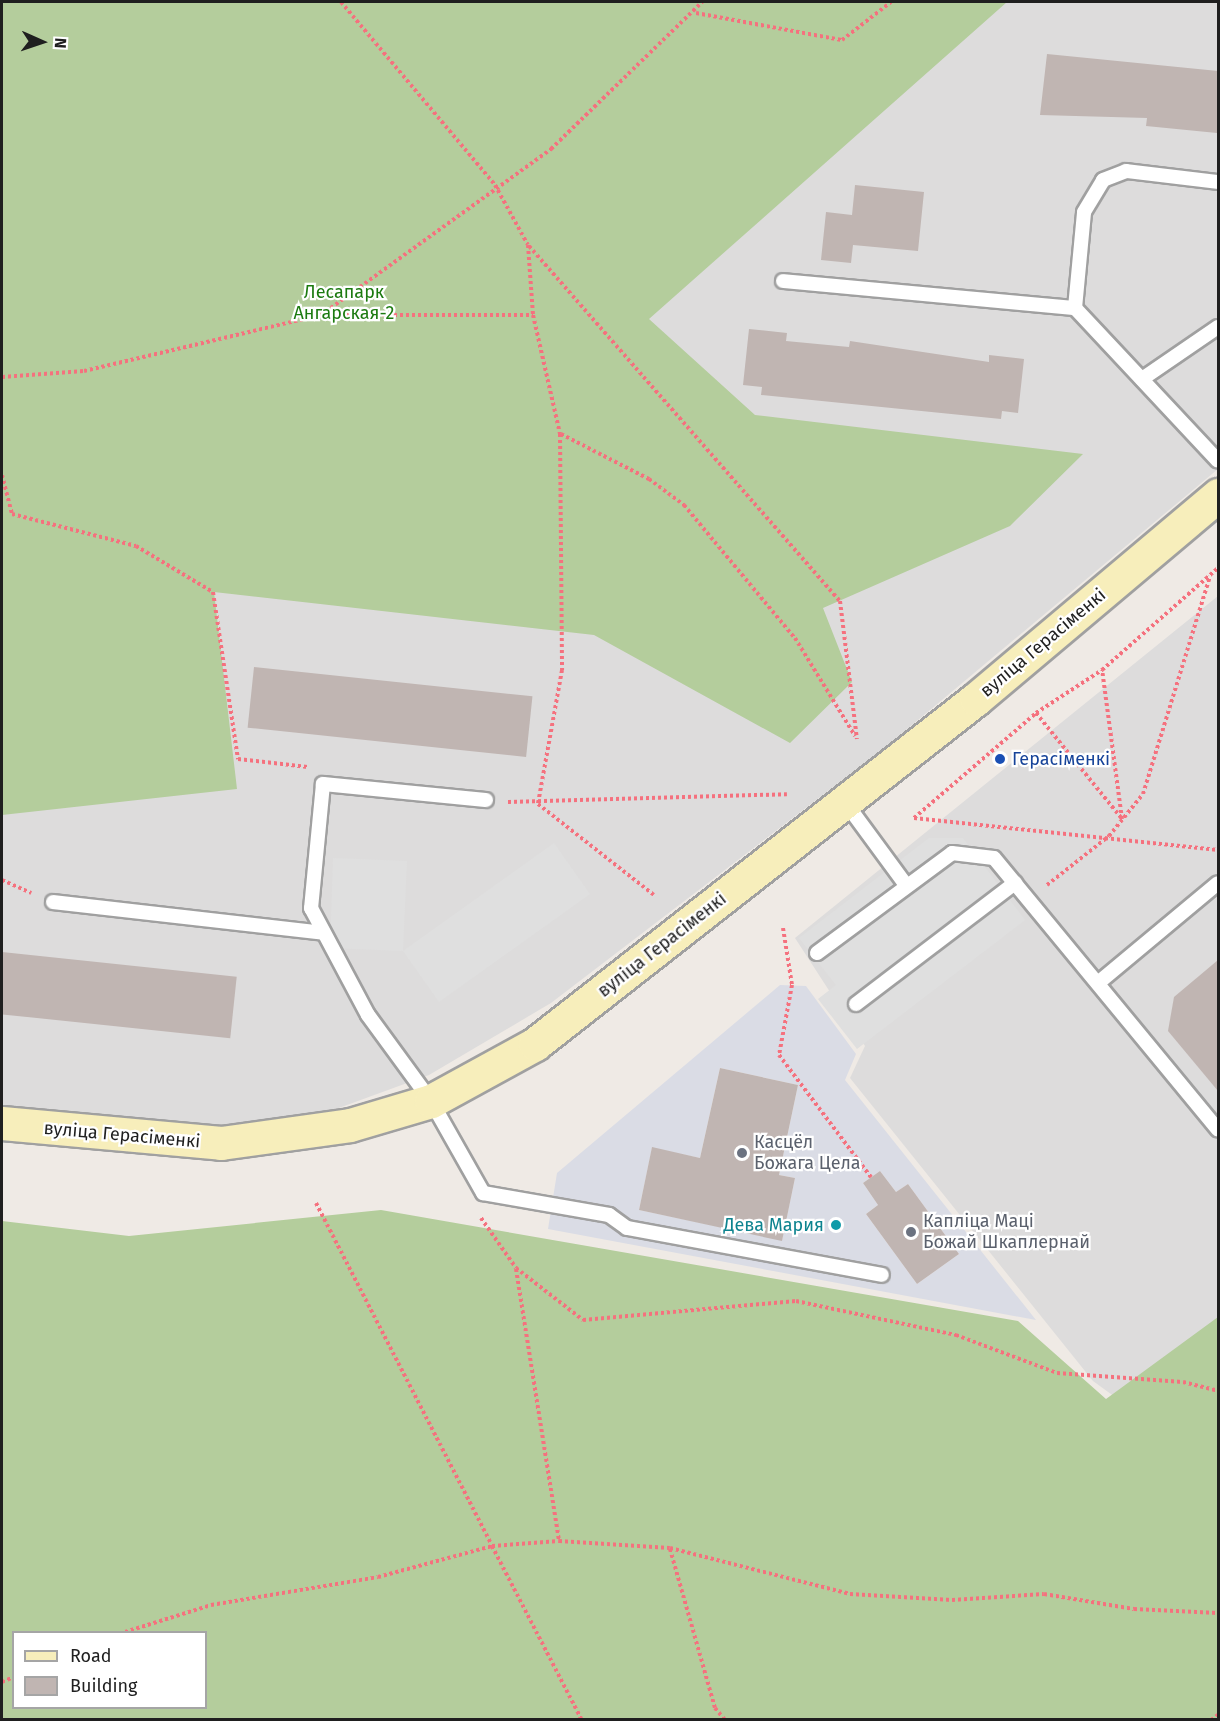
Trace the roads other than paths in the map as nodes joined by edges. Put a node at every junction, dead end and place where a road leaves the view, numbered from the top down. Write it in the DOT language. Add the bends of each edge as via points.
graph roads {
  1 [pos="1218,182"];
  2 [pos="783,280"];
  3 [pos="1075,308"];
  4 [pos="1218,327"];
  5 [pos="1143,380"];
  6 [pos="1218,461"];
  7 [pos="1218,495"];
  8 [pos="486,801"];
  9 [pos="845,802"];
  10 [pos="1015,883"];
  11 [pos="1218,883"];
  12 [pos="906,885"];
  13 [pos="53,902"];
  14 [pos="323,933"];
  15 [pos="817,953"];
  16 [pos="1098,983"];
  17 [pos="856,1004"];
  18 [pos="431,1101"];
  19 [pos="2,1123"];
  20 [pos="1218,1130"];
  21 [pos="882,1275"];
  1 -- 3 [label="lane" via="1126,171 1102,180 1084,212"];
  2 -- 3 [label="lane"];
  3 -- 5 [label="lane"];
  4 -- 5 [label="lane"];
  5 -- 6 [label="lane"];
  7 -- 9 [label="street, вуліца Герасіменкі"];
  8 -- 14 [label="lane" via="323,784 311,908"];
  9 -- 12 [label="lane"];
  9 -- 18 [label="street, вуліца Герасіменкі" via="535,1044"];
  10 -- 12 [label="lane" via="994,858 970,852 952,853"];
  10 -- 16 [label="lane"];
  10 -- 17 [label="lane"];
  11 -- 16 [label="lane"];
  12 -- 15 [label="lane"];
  13 -- 14 [label="lane"];
  14 -- 18 [label="lane" via="368,1015"];
  16 -- 20 [label="lane"];
  18 -- 19 [label="street, вуліца Герасіменкі" via="350,1125 221,1143"];
  18 -- 21 [label="lane" via="483,1193 609,1215 627,1228"];
}
